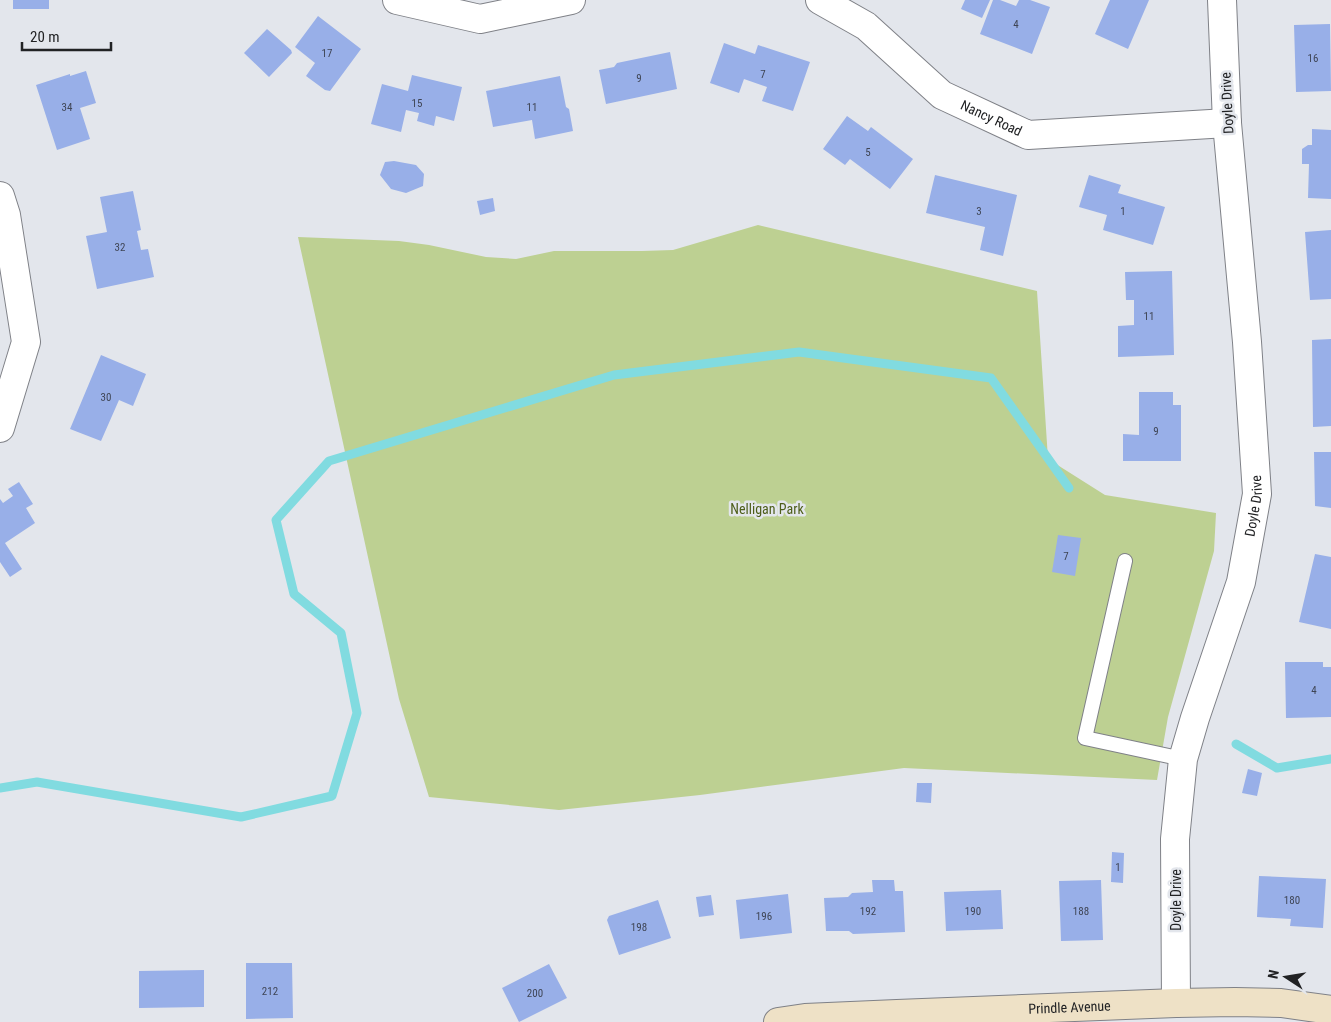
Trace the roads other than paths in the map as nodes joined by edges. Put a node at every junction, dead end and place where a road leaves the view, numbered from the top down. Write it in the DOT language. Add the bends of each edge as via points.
graph roads {
  1 [pos="397,0"];
  2 [pos="570,0"];
  3 [pos="820,0"];
  4 [pos="1222,0"];
  5 [pos="1228,123"];
  6 [pos="0,196"];
  7 [pos="0,428"];
  8 [pos="1125,561"];
  9 [pos="1183,759"];
  10 [pos="1176,1003"];
  11 [pos="1331,1010"];
  12 [pos="778,1022"];
  1 -- 2 [label="street" via="480,19"];
  3 -- 5 [label="street, Nancy Road" via="866,26 942,95 1028,135"];
  4 -- 5 [label="street, Doyle Drive"];
  5 -- 9 [label="street, Doyle Drive" via="1257,494 1241,582"];
  6 -- 7 [label="street" via="6,215 26,342"];
  8 -- 9 [label="lane" via="1085,738"];
  9 -- 10 [label="street, Doyle Drive" via="1175,839"];
  10 -- 11 [label="main road, Prindle Avenue" via="1281,1003"];
  10 -- 12 [label="main road, Prindle Avenue" via="888,1014"];
}
